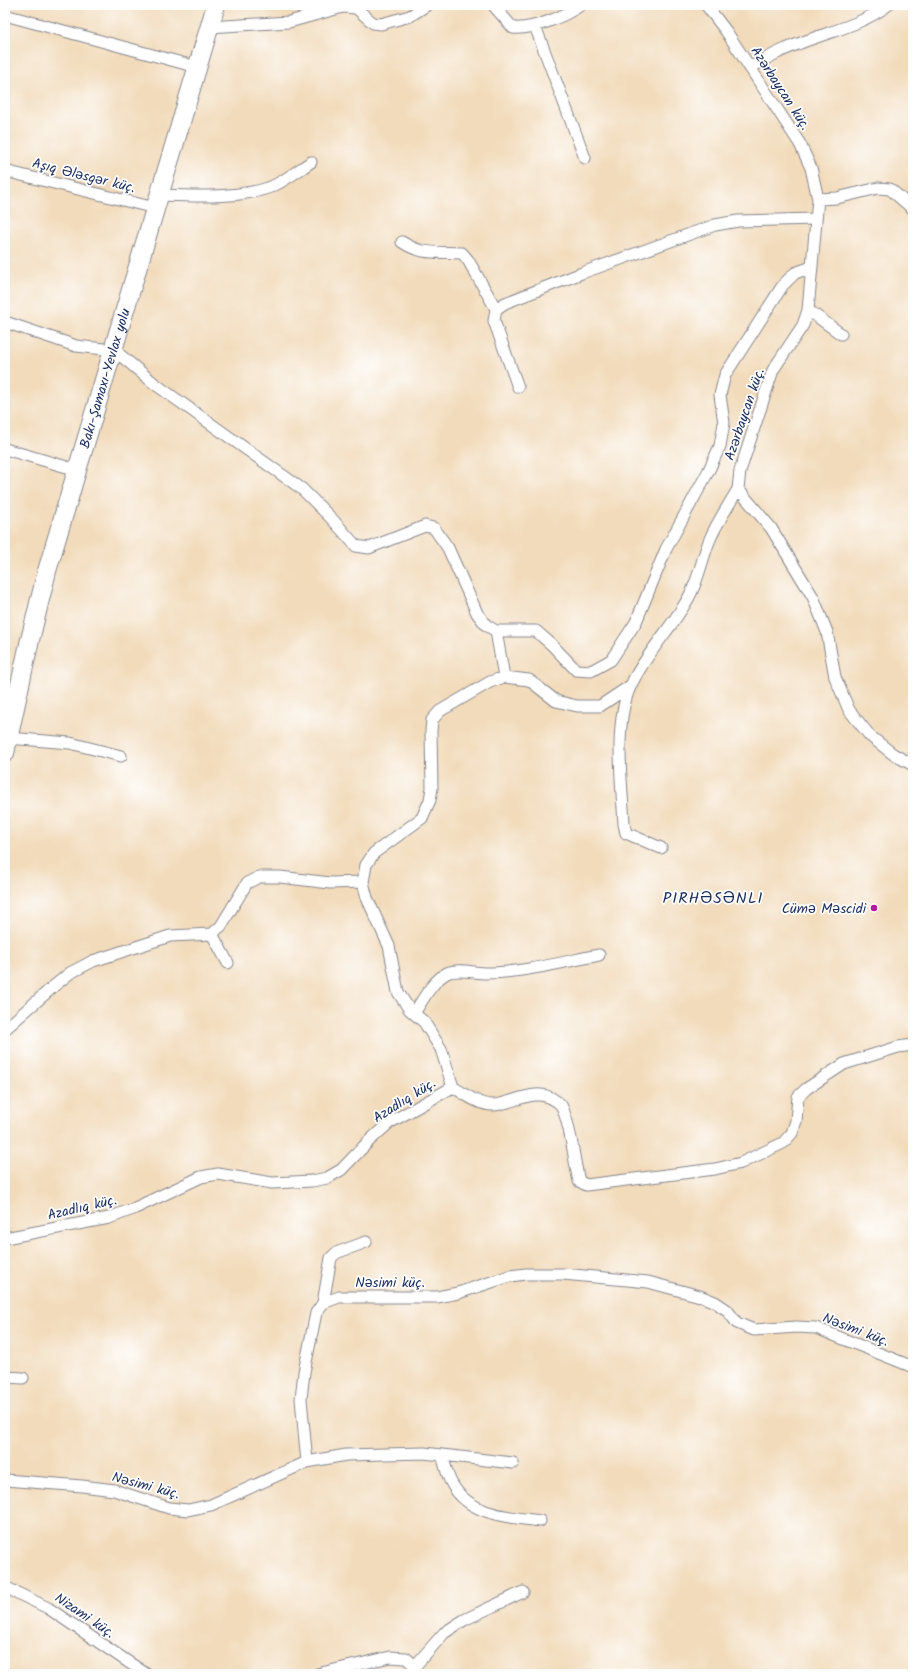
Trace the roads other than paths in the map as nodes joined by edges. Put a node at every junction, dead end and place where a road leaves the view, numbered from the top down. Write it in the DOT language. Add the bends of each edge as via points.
graph roads {
  1 [pos="216,5"];
  2 [pos="427,5"];
  3 [pos="494,5"];
  4 [pos="581,5"];
  5 [pos="706,5"];
  6 [pos="888,5"];
  7 [pos="5,15"];
  8 [pos="209,26"];
  9 [pos="535,26"];
  10 [pos="197,67"];
  11 [pos="750,68"];
  12 [pos="585,158"];
  13 [pos="311,162"];
  14 [pos="5,171"];
  15 [pos="818,199"];
  16 [pos="157,201"];
  17 [pos="913,209"];
  18 [pos="816,219"];
  19 [pos="402,242"];
  20 [pos="812,267"];
  21 [pos="496,309"];
  22 [pos="808,310"];
  23 [pos="5,322"];
  24 [pos="841,334"];
  25 [pos="114,350"];
  26 [pos="518,387"];
  27 [pos="5,449"];
  28 [pos="77,470"];
  29 [pos="738,489"];
  30 [pos="496,631"];
  31 [pos="504,677"];
  32 [pos="630,686"];
  33 [pos="6,746"];
  34 [pos="121,756"];
  35 [pos="913,765"];
  36 [pos="661,848"];
  37 [pos="363,882"];
  38 [pos="212,934"];
  39 [pos="599,955"];
  40 [pos="228,963"];
  41 [pos="414,1013"];
  42 [pos="5,1029"];
  43 [pos="913,1045"];
  44 [pos="453,1087"];
  45 [pos="5,1238"];
  46 [pos="366,1242"];
  47 [pos="324,1303"];
  48 [pos="913,1367"];
  49 [pos="5,1377"];
  50 [pos="23,1378"];
  51 [pos="442,1455"];
  52 [pos="308,1462"];
  53 [pos="513,1463"];
  54 [pos="5,1480"];
  55 [pos="540,1521"];
  56 [pos="5,1587"];
  57 [pos="523,1592"];
  58 [pos="415,1670"];
  59 [pos="146,1674"];
  60 [pos="317,1674"];
  1 -- 8 [label="highway, Bakı-Şamaxı-Yevlax yolu"];
  2 -- 8 [label="street" via="410,16 381,24 373,23 356,8 343,7 289,22"];
  3 -- 9 [label="street" via="513,28"];
  4 -- 9 [label="street"];
  5 -- 11 [label="street, Azərbaycan küç."];
  6 -- 11 [label="street" via="879,12 786,49"];
  7 -- 10 [label="street"];
  8 -- 10 [label="highway, Bakı-Şamaxı-Yevlax yolu"];
  9 -- 12 [label="street"];
  10 -- 16 [label="highway, Bakı-Şamaxı-Yevlax yolu"];
  11 -- 15 [label="street, Azərbaycan küç." via="800,144 811,168"];
  13 -- 16 [label="street, Aşıq Ələsgər küç." via="274,186 255,191"];
  14 -- 16 [label="street, Aşıq Ələsgər küç."];
  15 -- 17 [label="street" via="837,198 878,188 890,189"];
  15 -- 18 [label="street, Azərbaycan küç."];
  16 -- 25 [label="highway, Bakı-Şamaxı-Yevlax yolu"];
  18 -- 20 [label="street, Azərbaycan küç."];
  18 -- 21 [label="street" via="738,221 715,225 582,273 505,303"];
  19 -- 21 [label="street" via="423,252 462,253"];
  20 -- 22 [label="street, Azərbaycan küç."];
  20 -- 30 [label="street" via="795,273 783,285 725,375 720,395 724,423 720,446 666,549 636,622 611,660 591,671 576,670 536,632"];
  21 -- 26 [label="street" via="494,321"];
  22 -- 24 [label="street"];
  22 -- 29 [label="street, Azərbaycan küç." via="803,325 773,370 740,471"];
  23 -- 25 [label="street" via="76,346"];
  25 -- 28 [label="highway, Bakı-Şamaxı-Yevlax yolu"];
  25 -- 30 [label="street" via="155,384 302,490 356,546 369,548 425,526 434,528 448,548 477,613 486,625"];
  27 -- 28 [label="street"];
  28 -- 33 [label="highway, Bakı-Şamaxı-Yevlax yolu" via="43,587"];
  29 -- 32 [label="street" via="710,539 690,596"];
  29 -- 35 [label="street" via="771,528 812,596 827,632 835,677 849,710 870,736 893,754"];
  30 -- 31 [label="street"];
  31 -- 32 [label="street" via="529,680 556,701 577,706 600,706"];
  31 -- 37 [label="street" via="490,682 440,711 432,720 432,788 425,812 422,818 374,853 366,865"];
  32 -- 36 [label="street" via="622,717 620,745 624,824 626,834"];
  33 -- 34 [label="street" via="70,743"];
  37 -- 38 [label="street" via="259,877 247,883 222,926"];
  37 -- 41 [label="street" via="367,898 389,946 398,992"];
  38 -- 40 [label="street"];
  38 -- 42 [label="street" via="170,936 93,961 70,973"];
  39 -- 41 [label="street" via="515,970 448,973 436,981"];
  41 -- 44 [label="street" via="424,1022 441,1049"];
  43 -- 44 [label="street, Azadlıq küç." via="898,1047 844,1064 806,1089 798,1097 792,1133 783,1143 741,1163 715,1169 586,1185 579,1181 568,1124 561,1105 552,1097 527,1096 489,1105"];
  44 -- 45 [label="street, Azadlıq küç." via="390,1123 341,1170 327,1178 312,1182 272,1183 218,1174 201,1177 109,1218"];
  46 -- 47 [label="street" via="336,1253 331,1258"];
  47 -- 48 [label="street, Nəsimi küç." via="338,1297 437,1297 510,1276 526,1274 563,1274 648,1282 715,1302 727,1310 737,1323 754,1330 816,1328"];
  47 -- 52 [label="street" via="316,1313 301,1399"];
  49 -- 50 [label="street"];
  51 -- 52 [label="street, Nəsimi küç." via="346,1455"];
  51 -- 53 [label="street, Nəsimi küç."];
  51 -- 55 [label="street" via="452,1484 462,1499 502,1517"];
  52 -- 54 [label="street, Nəsimi küç." via="211,1505 188,1510 169,1508 114,1490"];
  56 -- 59 [label="street, Nizami küç." via="48,1608"];
  57 -- 58 [label="street" via="464,1620 444,1633"];
  58 -- 60 [label="street" via="406,1658 390,1657"];
}
